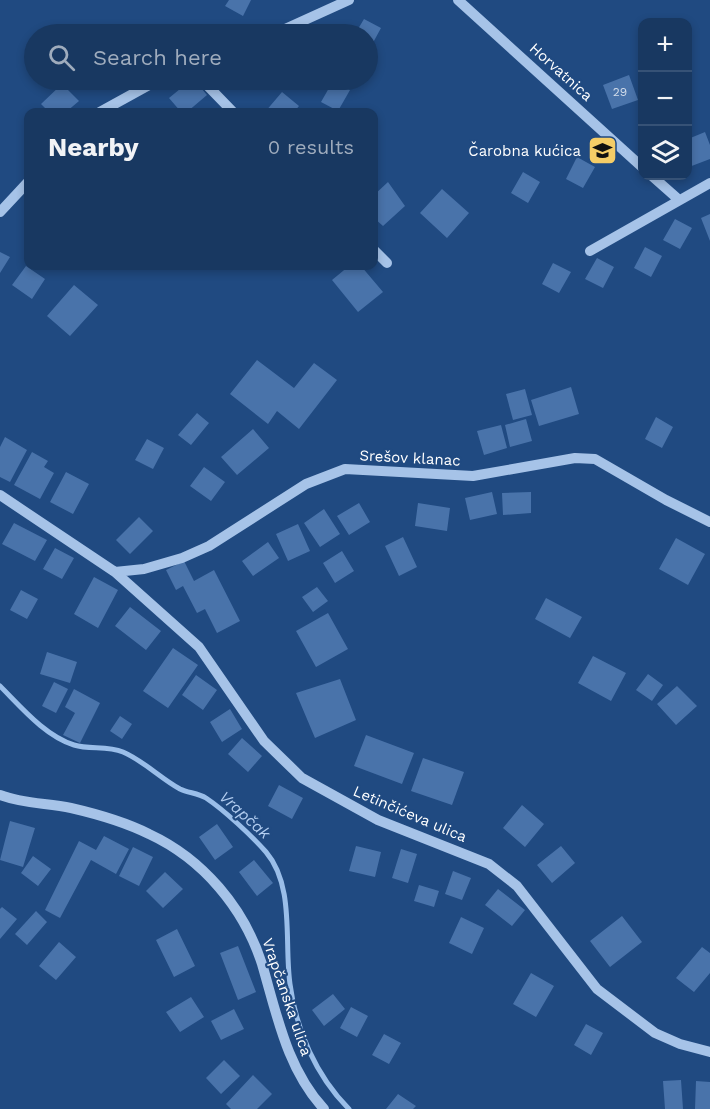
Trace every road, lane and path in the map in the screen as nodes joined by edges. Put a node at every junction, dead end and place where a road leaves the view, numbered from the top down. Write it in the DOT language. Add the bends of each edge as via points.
graph roads {
  1 [pos="349,0"];
  2 [pos="458,0"];
  3 [pos="296,24"];
  4 [pos="140,90"];
  5 [pos="211,90"];
  6 [pos="106,108"];
  7 [pos="228,108"];
  8 [pos="638,163"];
  9 [pos="657,180"];
  10 [pos="710,183"];
  11 [pos="24,186"];
  12 [pos="678,199"];
  13 [pos="0,212"];
  14 [pos="590,251"];
  15 [pos="378,254"];
  16 [pos="387,263"];
  17 [pos="0,495"];
  18 [pos="710,522"];
  19 [pos="115,572"];
  20 [pos="0,795"];
  21 [pos="710,1052"];
  22 [pos="324,1109"];
  1 -- 3 [label="street"];
  2 -- 8 [label="street, Horvatnica"];
  4 -- 6 [label="street"];
  5 -- 7 [label="street"];
  9 -- 12 [label="street"];
  10 -- 12 [label="street"];
  11 -- 13 [label="street"];
  12 -- 14 [label="street"];
  15 -- 16 [label="street"];
  17 -- 19 [label="street, Letinčićeva ulica"];
  18 -- 19 [label="street, Srešov klanac" via="595,459 575,458 473,476 345,469 306,484 209,546 144,569"];
  19 -- 21 [label="street, Letinčićeva ulica" via="200,647 264,741 302,778 378,820 489,864 517,886 597,989 655,1033"];
  20 -- 22 [label="street, Vrapčanska ulica" via="70,807 115,820 150,834 202,869 238,912 251,937 293,1064"];
}
